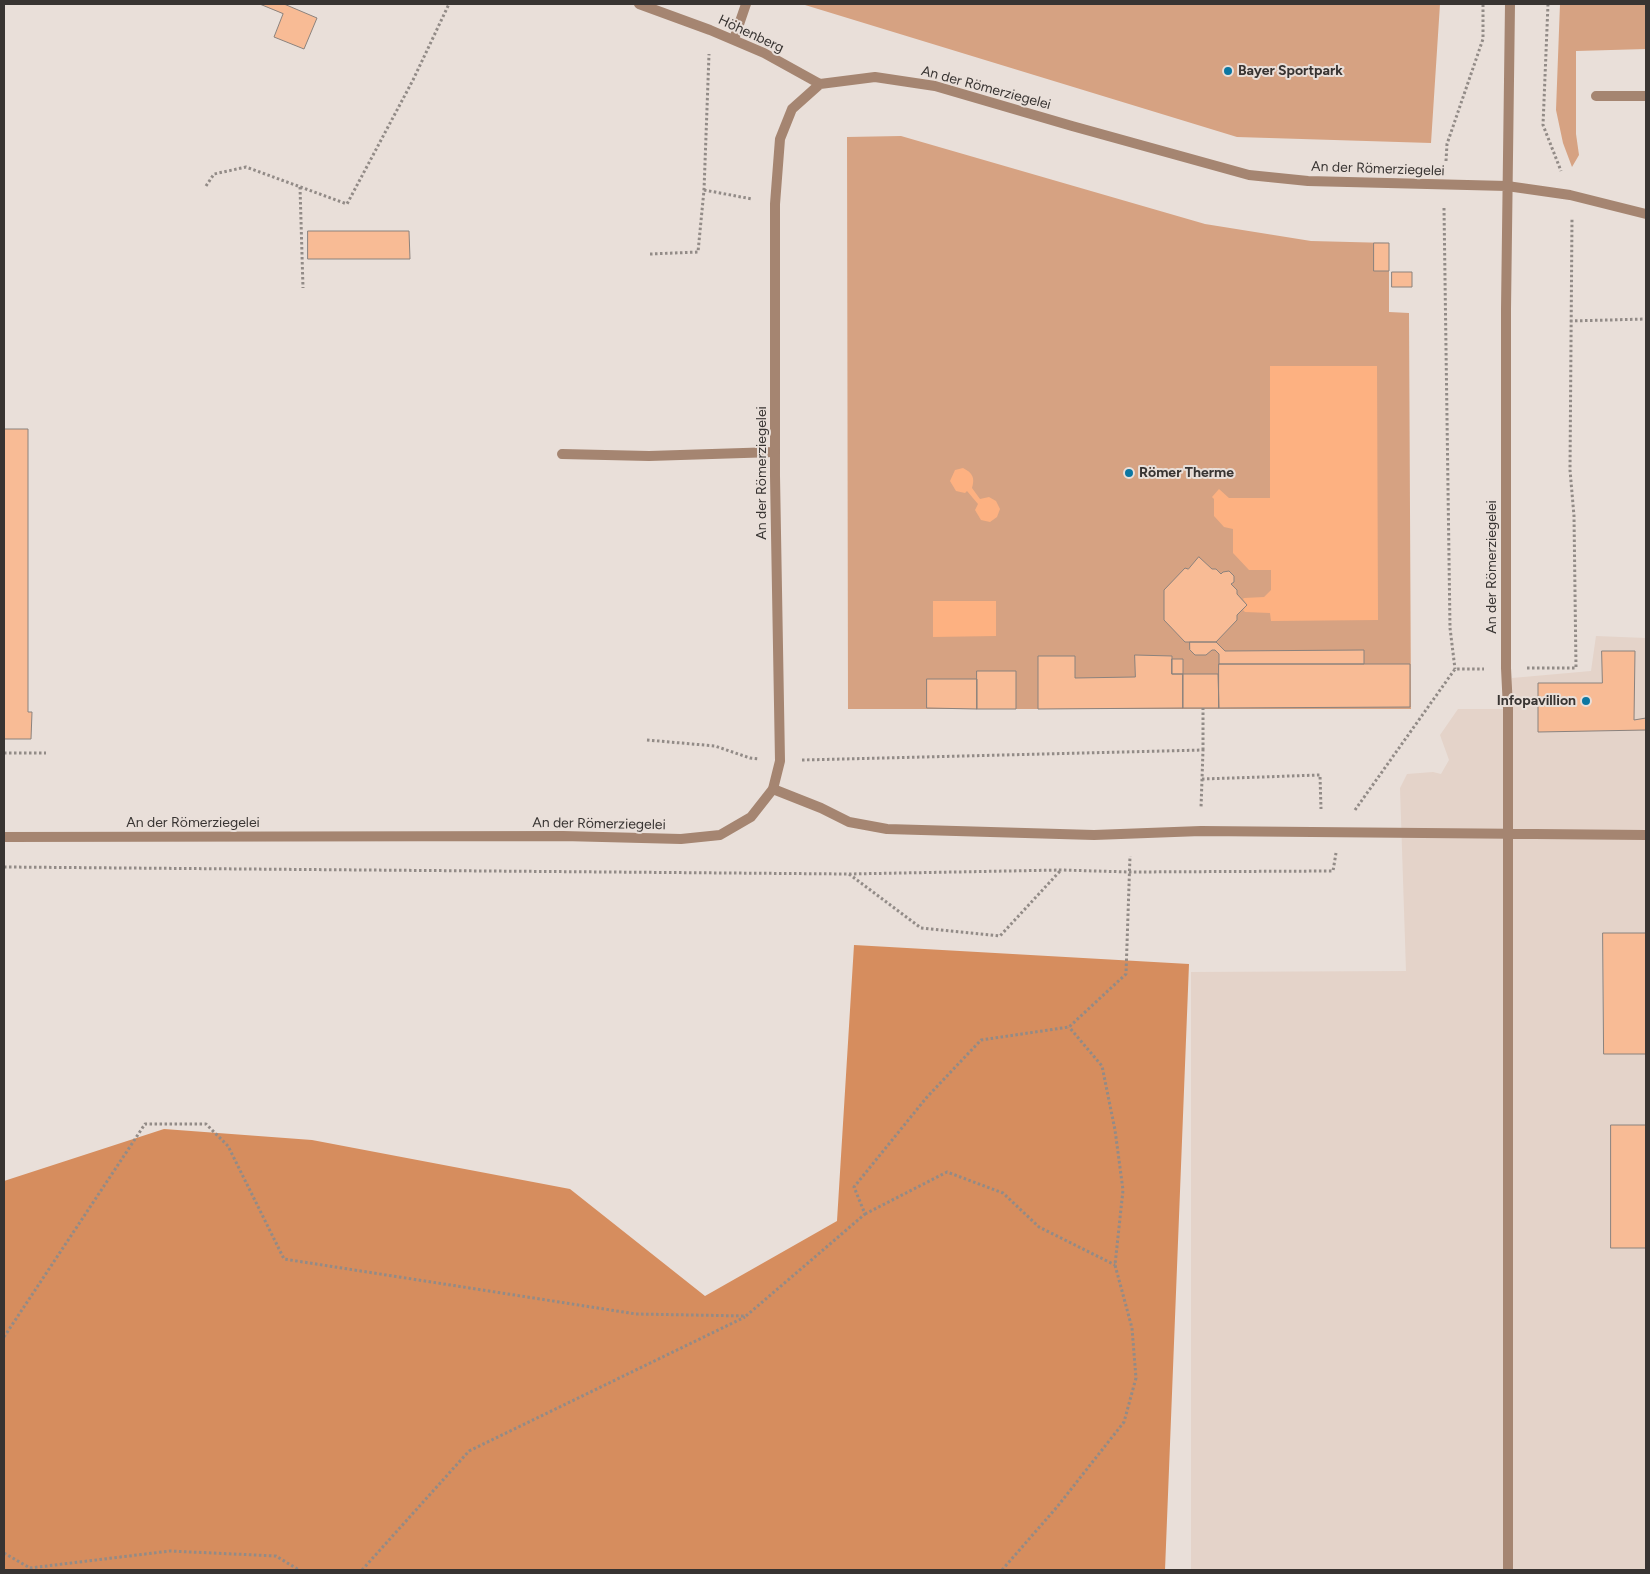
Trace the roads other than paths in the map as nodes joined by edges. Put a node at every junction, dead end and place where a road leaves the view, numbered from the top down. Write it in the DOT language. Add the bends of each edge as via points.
graph roads {
  1 [pos="639,4"];
  2 [pos="746,4"];
  3 [pos="1510,4"];
  4 [pos="734,39"];
  5 [pos="820,84"];
  6 [pos="1596,96"];
  7 [pos="1646,96"];
  8 [pos="1507,186"];
  9 [pos="1646,214"];
  10 [pos="775,452"];
  11 [pos="562,454"];
  12 [pos="772,789"];
  13 [pos="1508,833"];
  14 [pos="1646,835"];
  15 [pos="4,837"];
  16 [pos="1508,1570"];
  1 -- 4 [label="street, Höhenberg"];
  2 -- 4 [label="street"];
  3 -- 8 [label="street, An der Römerziegelei"];
  4 -- 5 [label="street, Höhenberg"];
  5 -- 8 [label="street, An der Römerziegelei" via="875,76 935,86 1249,175 1308,181"];
  5 -- 10 [label="street, An der Römerziegelei" via="792,109 780,139 775,204"];
  6 -- 7 [label="street"];
  8 -- 9 [label="street" via="1570,196"];
  8 -- 13 [label="street, An der Römerziegelei"];
  10 -- 11 [label="street" via="649,456"];
  10 -- 12 [label="street, An der Römerziegelei" via="780,761"];
  12 -- 13 [label="street" via="849,822 887,829 1094,835 1201,831"];
  12 -- 15 [label="street, An der Römerziegelei" via="751,817 720,835 681,839 563,836"];
  13 -- 14 [label="street"];
  13 -- 16 [label="street, An der Römerziegelei"];
}
